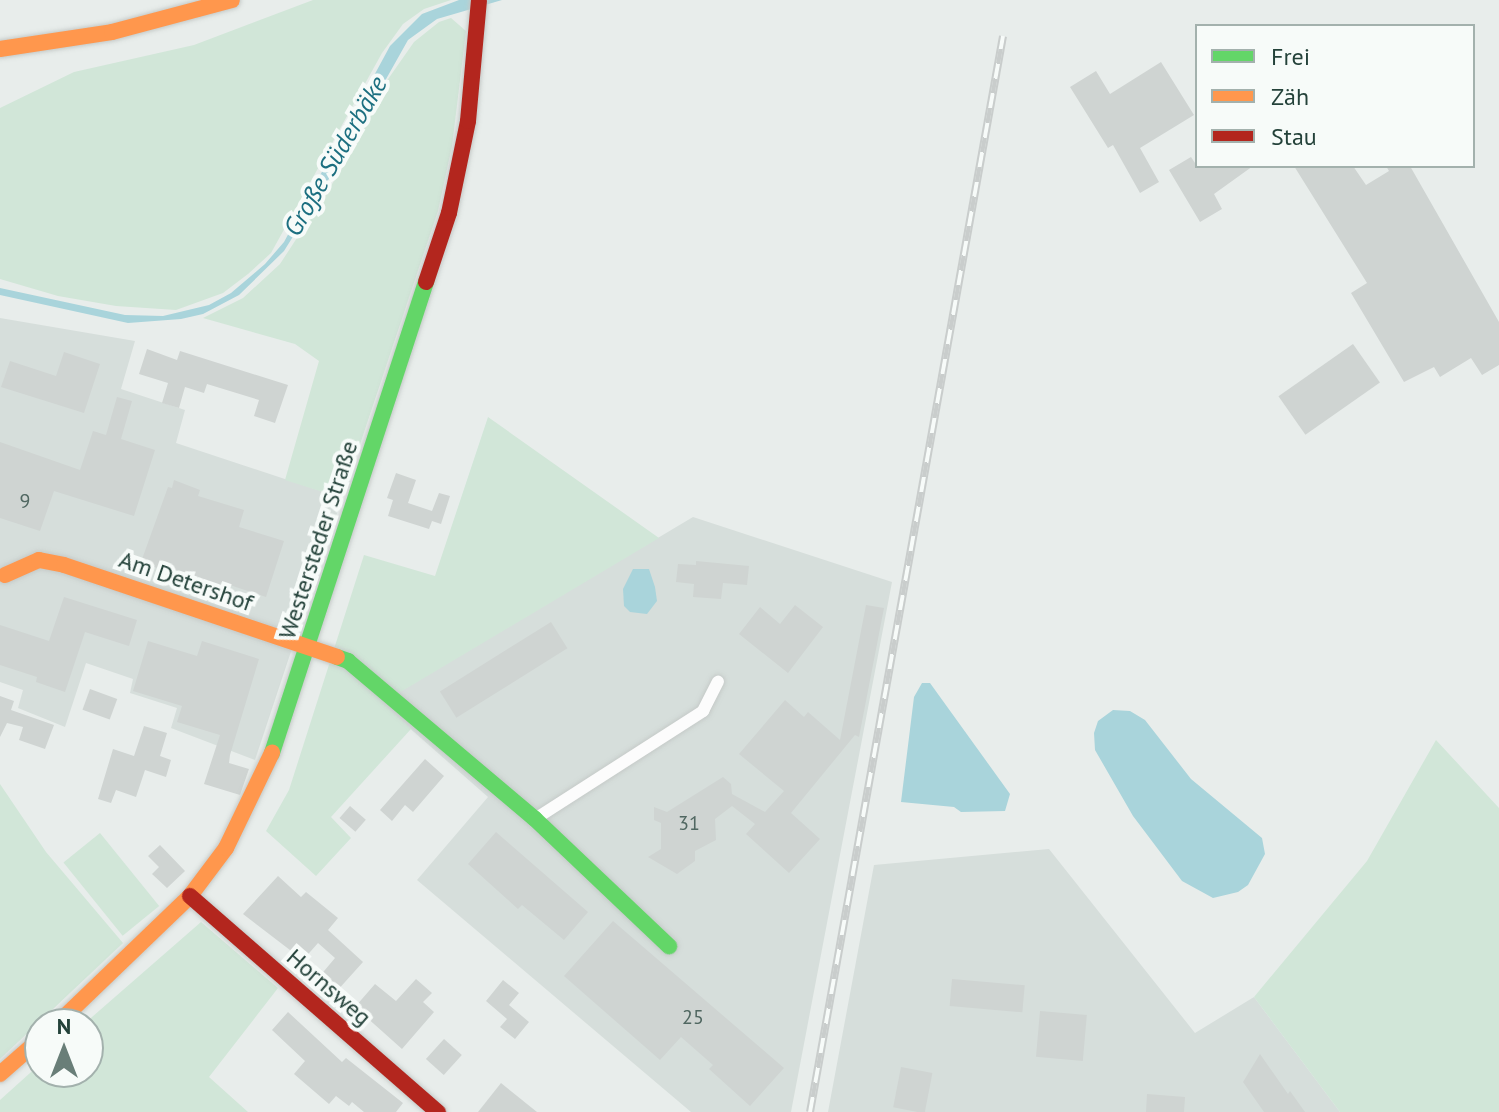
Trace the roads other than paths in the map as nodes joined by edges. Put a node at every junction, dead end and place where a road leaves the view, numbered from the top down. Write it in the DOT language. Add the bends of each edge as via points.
graph roads {
  1 [pos="232,0"];
  2 [pos="479,8"];
  3 [pos="0,49"];
  4 [pos="5,575"];
  5 [pos="307,647"];
  6 [pos="718,682"];
  7 [pos="535,819"];
  8 [pos="190,896"];
  9 [pos="669,946"];
  10 [pos="74,1008"];
  11 [pos="24,1053"];
  12 [pos="0,1074"];
  13 [pos="438,1112"];
  1 -- 3 [label="main road" via="112,32"];
  2 -- 5 [label="main road, Westersteder Straße" via="468,121 449,213"];
  4 -- 5 [label="main road, Am Detershof" via="39,560 64,565"];
  5 -- 7 [label="main road, Am Detershof" via="348,661"];
  5 -- 8 [label="main road, Westersteder Straße" via="256,793 226,848"];
  6 -- 7 [label="street" via="703,711"];
  7 -- 9 [label="main road, Am Detershof"];
  8 -- 10 [label="main road, Westersteder Straße"];
  8 -- 13 [label="main road, Hornsweg"];
  11 -- 12 [label="main road"];
}
